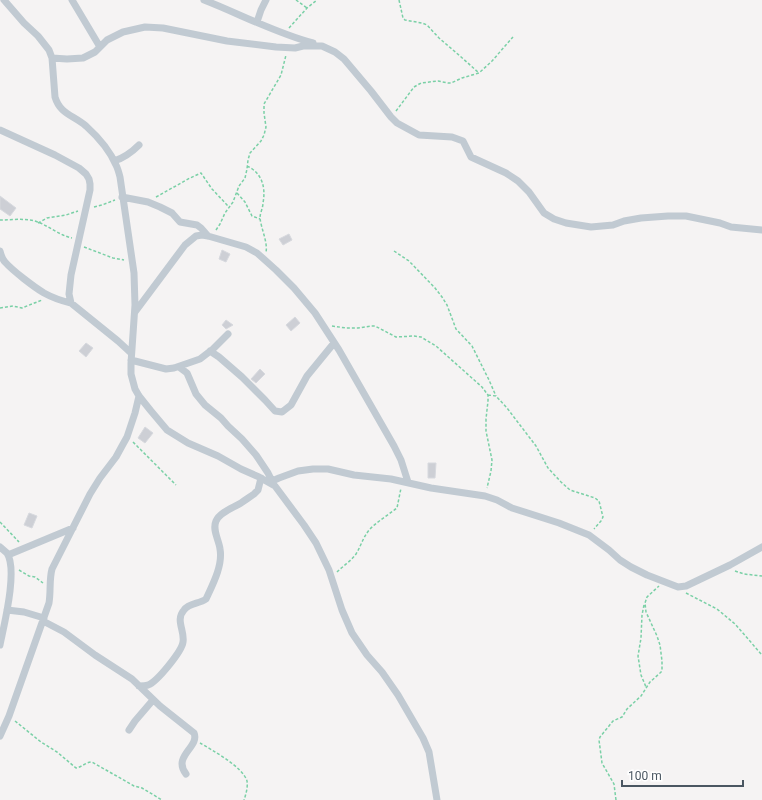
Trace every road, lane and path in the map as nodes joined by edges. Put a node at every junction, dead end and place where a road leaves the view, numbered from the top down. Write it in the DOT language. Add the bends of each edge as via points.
graph roads {
  1 [pos="4,0"];
  2 [pos="72,0"];
  3 [pos="204,0"];
  4 [pos="266,0"];
  5 [pos="296,0"];
  6 [pos="317,0"];
  7 [pos="400,0"];
  8 [pos="307,8"];
  9 [pos="257,22"];
  10 [pos="284,34"];
  11 [pos="512,37"];
  12 [pos="322,46"];
  13 [pos="100,47"];
  14 [pos="287,48"];
  15 [pos="52,58"];
  16 [pos="479,73"];
  17 [pos="391,117"];
  18 [pos="0,130"];
  19 [pos="139,145"];
  20 [pos="114,160"];
  21 [pos="247,166"];
  22 [pos="237,193"];
  23 [pos="122,198"];
  24 [pos="148,202"];
  25 [pos="229,207"];
  26 [pos="86,209"];
  27 [pos="260,219"];
  28 [pos="0,220"];
  29 [pos="38,223"];
  30 [pos="762,230"];
  31 [pos="208,235"];
  32 [pos="78,242"];
  33 [pos="0,251"];
  34 [pos="394,251"];
  35 [pos="263,258"];
  36 [pos="132,260"];
  37 [pos="49,296"];
  38 [pos="71,303"];
  39 [pos="0,308"];
  40 [pos="135,312"];
  41 [pos="323,325"];
  42 [pos="228,334"];
  43 [pos="334,343"];
  44 [pos="210,351"];
  45 [pos="131,357"];
  46 [pos="178,367"];
  47 [pos="488,394"];
  48 [pos="139,396"];
  49 [pos="496,396"];
  50 [pos="127,437"];
  51 [pos="261,478"];
  52 [pos="271,482"];
  53 [pos="406,482"];
  54 [pos="176,485"];
  55 [pos="485,496"];
  56 [pos="0,522"];
  57 [pos="73,528"];
  58 [pos="589,535"];
  59 [pos="0,547"];
  60 [pos="762,547"];
  61 [pos="25,548"];
  62 [pos="8,555"];
  63 [pos="725,567"];
  64 [pos="11,571"];
  65 [pos="762,576"];
  66 [pos="332,578"];
  67 [pos="663,582"];
  68 [pos="50,587"];
  69 [pos="678,587"];
  70 [pos="645,603"];
  71 [pos="7,610"];
  72 [pos="44,619"];
  73 [pos="0,645"];
  74 [pos="762,655"];
  75 [pos="139,686"];
  76 [pos="646,688"];
  77 [pos="153,700"];
  78 [pos="9,716"];
  79 [pos="129,730"];
  80 [pos="0,736"];
  81 [pos="195,740"];
  82 [pos="186,774"];
  83 [pos="162,800"];
  84 [pos="244,800"];
  85 [pos="437,800"];
  86 [pos="616,800"];
  1 -- 15 [label="street" via="45,44"];
  2 -- 13 [label="street"];
  3 -- 9 [label="street"];
  4 -- 9 [label="street"];
  5 -- 8 [label="path"];
  6 -- 8 [label="path"];
  7 -- 16 [label="path" via="405,20 427,25"];
  8 -- 10 [label="path"];
  9 -- 10 [label="street"];
  10 -- 12 [label="street"];
  11 -- 16 [label="path"];
  12 -- 14 [label="street"];
  12 -- 17 [label="street" via="344,59"];
  13 -- 14 [label="street" via="107,40 123,32 145,27"];
  13 -- 15 [label="street" via="83,58"];
  14 -- 21 [label="path" via="281,75 264,104 264,135 250,153"];
  15 -- 20 [label="street" via="55,97 59,108 97,136"];
  16 -- 17 [label="path" via="448,83 421,83 414,87"];
  17 -- 30 [label="street" via="419,135 452,137 462,141 471,157 518,181 544,214 554,219 591,227 641,218 686,216 736,228"];
  18 -- 26 [label="street" via="55,155 86,174 90,184"];
  19 -- 20 [label="street" via="121,159"];
  20 -- 23 [label="street" via="120,177"];
  21 -- 22 [label="path" via="245,178"];
  21 -- 27 [label="path" via="257,172 263,184 264,203"];
  22 -- 25 [label="path"];
  22 -- 27 [label="path" via="252,216"];
  23 -- 24 [label="street"];
  23 -- 26 [label="path"];
  23 -- 36 [label="street"];
  24 -- 25 [label="path" via="201,173"];
  24 -- 31 [label="street" via="172,213 180,222 201,228"];
  25 -- 31 [label="path" via="219,228"];
  26 -- 29 [label="path"];
  26 -- 32 [label="street"];
  27 -- 35 [label="path" via="267,249"];
  28 -- 29 [label="path" via="26,220"];
  29 -- 32 [label="path"];
  31 -- 35 [label="street" via="246,247"];
  31 -- 40 [label="street" via="196,236 185,245"];
  32 -- 36 [label="path" via="88,249 113,258"];
  32 -- 38 [label="street" via="69,286"];
  33 -- 37 [label="street" via="6,263"];
  34 -- 49 [label="path" via="409,261 442,297 456,329 472,346"];
  35 -- 41 [label="street" via="294,288"];
  36 -- 40 [label="street"];
  37 -- 38 [label="street"];
  37 -- 39 [label="path" via="22,308"];
  38 -- 45 [label="street" via="118,341"];
  40 -- 45 [label="street"];
  41 -- 43 [label="street"];
  41 -- 47 [label="path" via="346,328 375,326 396,337 421,337 436,346"];
  42 -- 44 [label="street"];
  43 -- 44 [label="street" via="307,376 291,405 282,412 275,411 242,377"];
  43 -- 53 [label="street" via="394,446 401,460"];
  44 -- 46 [label="street" via="200,359"];
  45 -- 46 [label="street" via="166,369"];
  45 -- 48 [label="street" via="131,374"];
  46 -- 52 [label="street" via="187,373 196,394 205,406 221,418 256,455"];
  47 -- 49 [label="path"];
  47 -- 55 [label="path" via="486,431 492,460"];
  48 -- 50 [label="street"];
  48 -- 51 [label="street" via="172,434"];
  49 -- 58 [label="path" via="529,436 548,468 561,482 570,490 600,501 603,517"];
  50 -- 54 [label="path"];
  50 -- 57 [label="street" via="97,483"];
  51 -- 52 [label="street"];
  51 -- 75 [label="street" via="258,490 254,494 216,520 220,560 216,577 206,599 188,606 180,615 184,637 182,648 157,678 148,685"];
  52 -- 53 [label="street" via="298,471 313,469 328,469"];
  52 -- 66 [label="street" via="304,524"];
  53 -- 55 [label="street"];
  53 -- 66 [label="path" via="397,508 364,535 354,558"];
  55 -- 58 [label="street"];
  56 -- 61 [label="path"];
  57 -- 61 [label="street"];
  57 -- 68 [label="street" via="52,569"];
  58 -- 67 [label="street" via="620,560"];
  59 -- 62 [label="street"];
  60 -- 63 [label="street"];
  61 -- 62 [label="street"];
  62 -- 64 [label="street"];
  63 -- 65 [label="path" via="739,573"];
  63 -- 69 [label="street" via="686,586"];
  64 -- 68 [label="path" via="20,570"];
  64 -- 71 [label="street"];
  66 -- 85 [label="street" via="352,633 382,672 423,738 429,752"];
  67 -- 69 [label="street"];
  67 -- 70 [label="path" via="647,597"];
  68 -- 72 [label="street"];
  69 -- 74 [label="path" via="717,609 742,631"];
  70 -- 76 [label="path" via="638,656"];
  70 -- 76 [label="path" via="646,612 660,645 662,667 660,674"];
  71 -- 72 [label="street" via="16,610"];
  71 -- 73 [label="street"];
  72 -- 75 [label="street"];
  72 -- 78 [label="street"];
  75 -- 77 [label="street"];
  76 -- 86 [label="path" via="622,717 612,722 599,740 602,763 614,784"];
  77 -- 79 [label="street"];
  77 -- 81 [label="street" via="194,733"];
  78 -- 80 [label="street"];
  78 -- 83 [label="path" via="76,768 92,762"];
  81 -- 82 [label="street" via="182,765"];
  81 -- 84 [label="path" via="224,758 245,778 247,787"];
}
